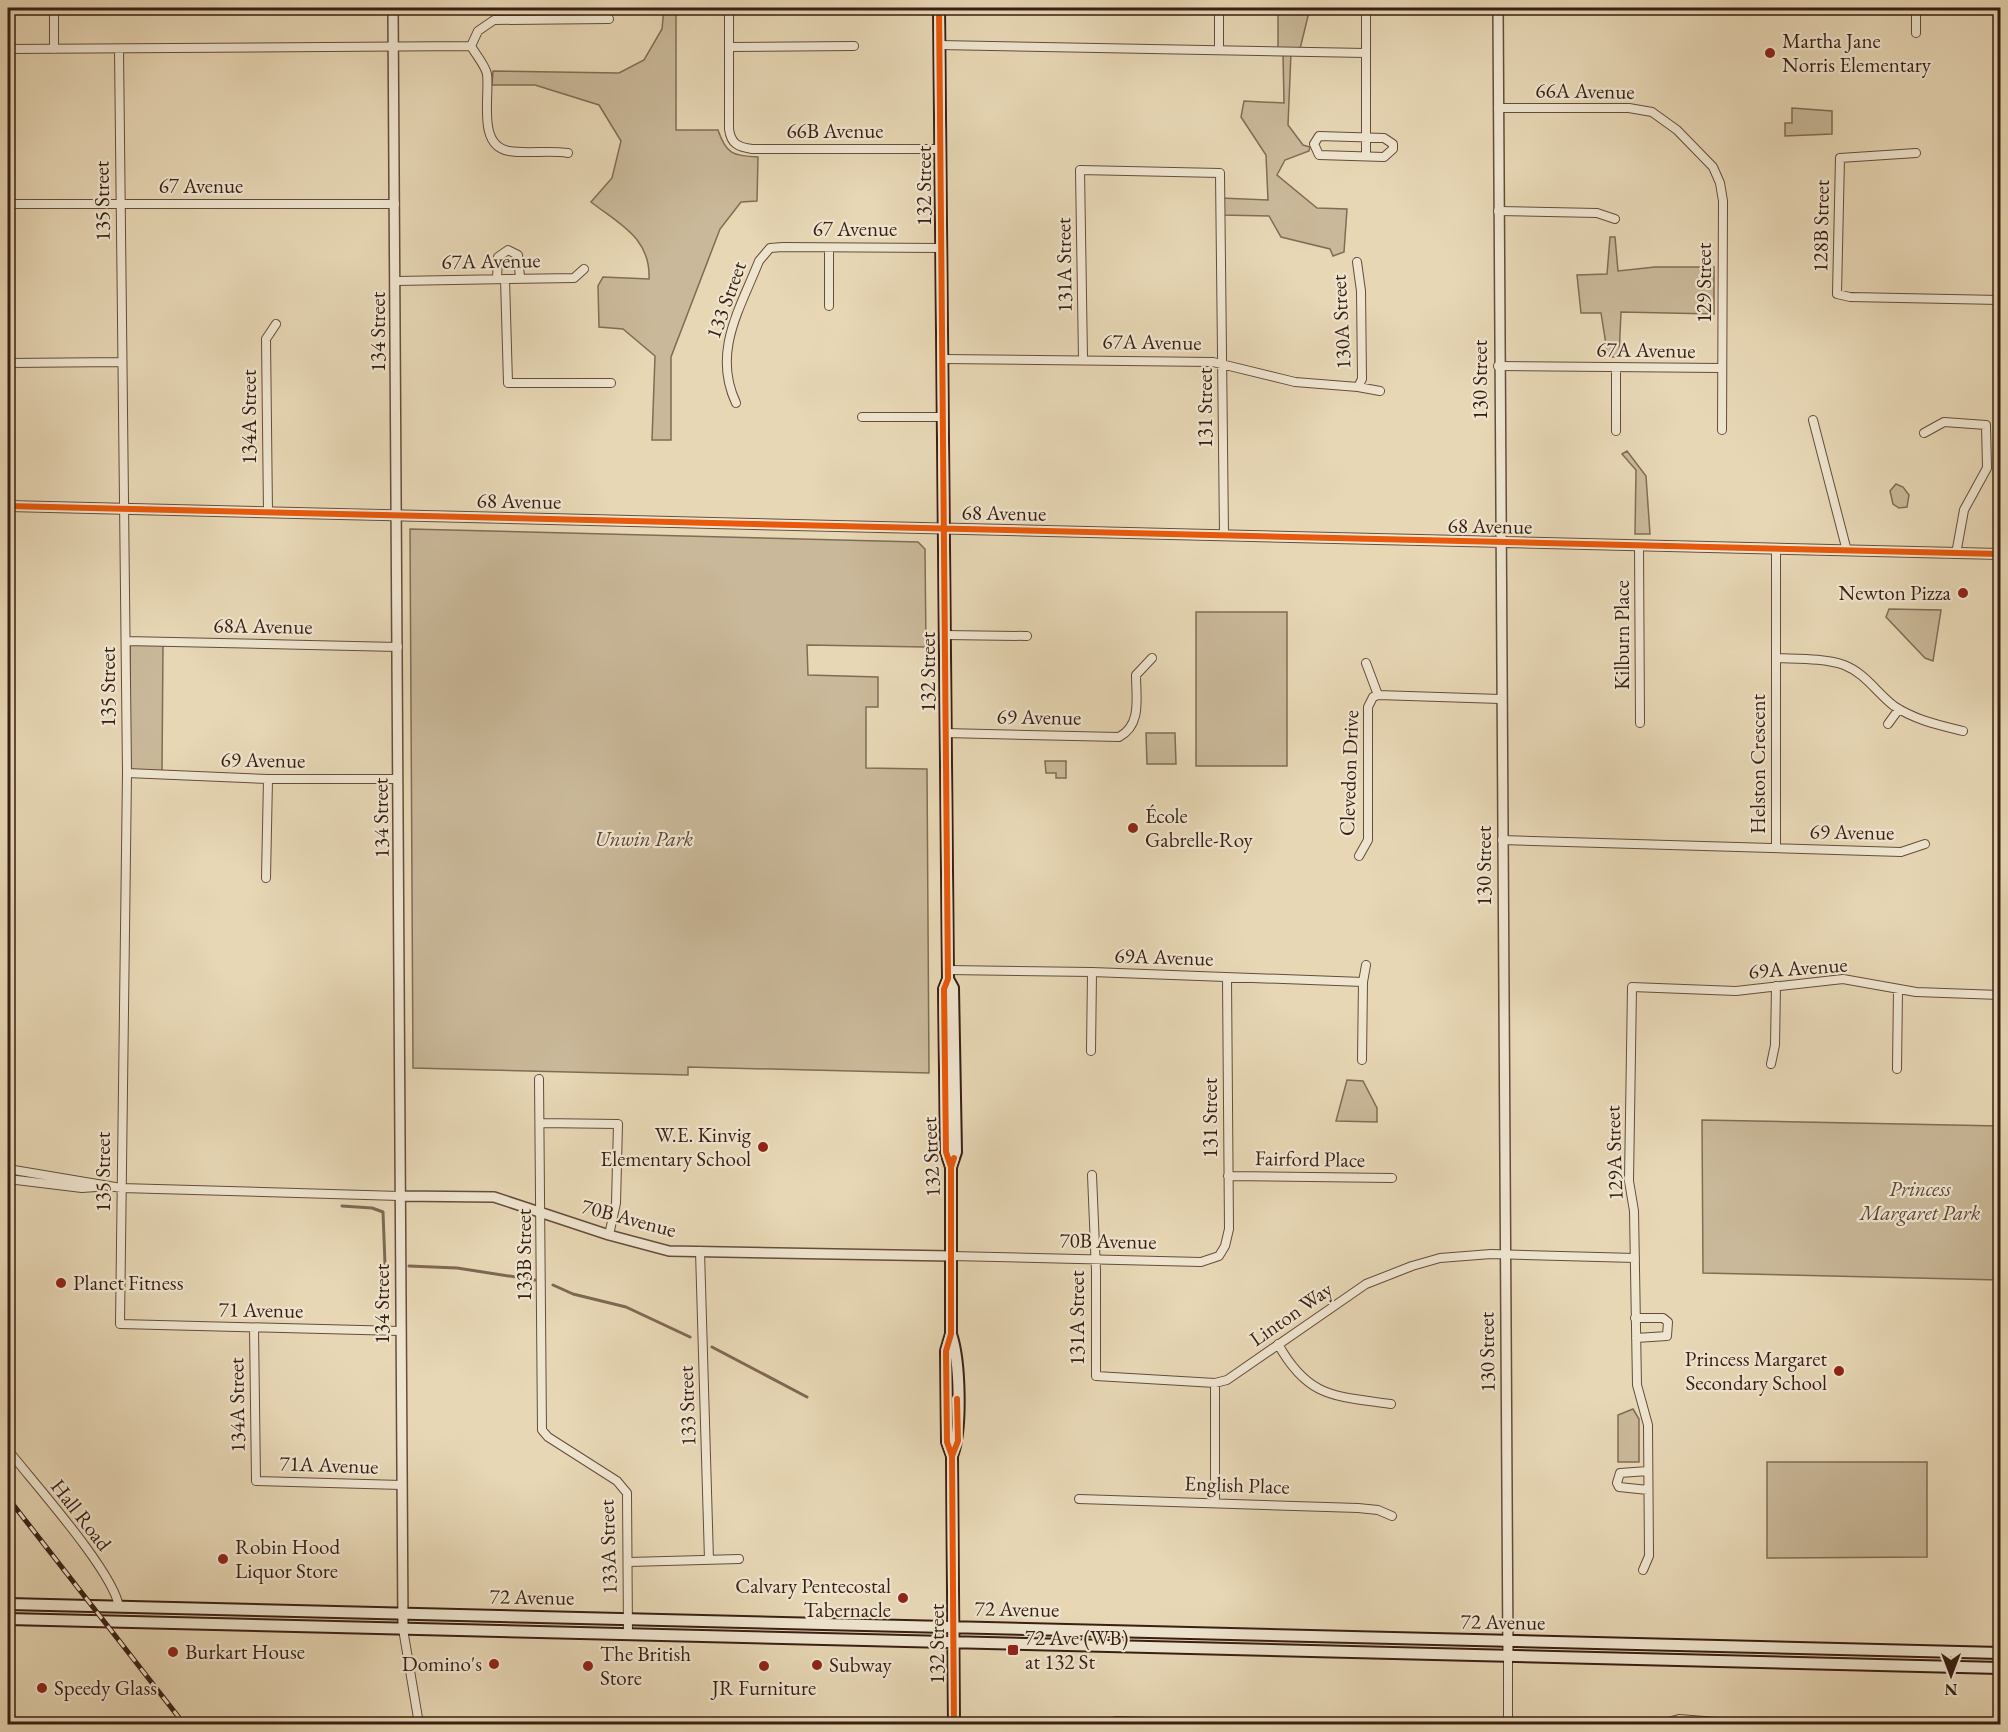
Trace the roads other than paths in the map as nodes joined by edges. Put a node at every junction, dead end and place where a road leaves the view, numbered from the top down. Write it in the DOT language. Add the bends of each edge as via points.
graph roads {
  1 [pos="54,8"];
  2 [pos="393,8"];
  3 [pos="729,8"];
  4 [pos="939,8"];
  5 [pos="1219,8"];
  6 [pos="1366,8"];
  7 [pos="1498,8"];
  8 [pos="1916,8"];
  9 [pos="609,19"];
  10 [pos="1916,33"];
  11 [pos="939,45"];
  12 [pos="471,46"];
  13 [pos="854,46"];
  14 [pos="393,47"];
  15 [pos="729,47"];
  16 [pos="8,49"];
  17 [pos="54,49"];
  18 [pos="119,49"];
  19 [pos="1219,50"];
  20 [pos="1366,53"];
  21 [pos="1498,108"];
  22 [pos="1366,137"];
  23 [pos="1694,146"];
  24 [pos="940,149"];
  25 [pos="568,153"];
  26 [pos="1916,153"];
  27 [pos="1366,156"];
  28 [pos="1220,173"];
  29 [pos="8,204"];
  30 [pos="121,204"];
  31 [pos="395,204"];
  32 [pos="1498,211"];
  33 [pos="1614,219"];
  34 [pos="770,248"];
  35 [pos="829,248"];
  36 [pos="941,248"];
  37 [pos="1357,262"];
  38 [pos="584,269"];
  39 [pos="520,278"];
  40 [pos="501,279"];
  41 [pos="396,281"];
  42 [pos="2001,300"];
  43 [pos="829,306"];
  44 [pos="276,324"];
  45 [pos="943,358"];
  46 [pos="1083,359"];
  47 [pos="122,362"];
  48 [pos="8,363"];
  49 [pos="1223,363"];
  50 [pos="1498,366"];
  51 [pos="1616,367"];
  52 [pos="1721,368"];
  53 [pos="611,383"];
  54 [pos="1360,383"];
  55 [pos="1380,391"];
  56 [pos="736,403"];
  57 [pos="862,417"];
  58 [pos="943,417"];
  59 [pos="1813,420"];
  60 [pos="1722,430"];
  61 [pos="1616,431"];
  62 [pos="1924,433"];
  63 [pos="8,506"];
  64 [pos="124,508"];
  65 [pos="268,512"];
  66 [pos="397,515"];
  67 [pos="944,528"];
  68 [pos="1224,535"];
  69 [pos="1500,542"];
  70 [pos="1639,546"];
  71 [pos="1776,549"];
  72 [pos="1847,551"];
  73 [pos="1956,554"];
  74 [pos="2001,554"];
  75 [pos="944,635"];
  76 [pos="1028,636"];
  77 [pos="126,641"];
  78 [pos="398,648"];
  79 [pos="1152,658"];
  80 [pos="1776,658"];
  81 [pos="1366,663"];
  82 [pos="1378,694"];
  83 [pos="1500,699"];
  84 [pos="1899,709"];
  85 [pos="1640,723"];
  86 [pos="1888,724"];
  87 [pos="1963,731"];
  88 [pos="945,733"];
  89 [pos="127,773"];
  90 [pos="267,779"];
  91 [pos="398,779"];
  92 [pos="1502,840"];
  93 [pos="1924,844"];
  94 [pos="1776,848"];
  95 [pos="1359,856"];
  96 [pos="266,878"];
  97 [pos="1366,965"];
  98 [pos="1092,972"];
  99 [pos="948,975"];
  100 [pos="1227,978"];
  101 [pos="1362,982"];
  102 [pos="1776,986"];
  103 [pos="1632,987"];
  104 [pos="1898,989"];
  105 [pos="2001,995"];
  106 [pos="1091,1051"];
  107 [pos="1362,1060"];
  108 [pos="1771,1064"];
  109 [pos="1897,1069"];
  110 [pos="539,1079"];
  111 [pos="540,1123"];
  112 [pos="8,1168"];
  113 [pos="1092,1175"];
  114 [pos="1228,1176"];
  115 [pos="1392,1178"];
  116 [pos="8,1179"];
  117 [pos="104,1186"];
  118 [pos="121,1188"];
  119 [pos="400,1196"];
  120 [pos="543,1212"];
  121 [pos="609,1235"];
  122 [pos="700,1251"];
  123 [pos="1504,1254"];
  124 [pos="951,1256"];
  125 [pos="1219,1256"];
  126 [pos="1095,1258"];
  127 [pos="1635,1258"];
  128 [pos="1635,1318"];
  129 [pos="120,1324"];
  130 [pos="254,1328"];
  131 [pos="400,1331"];
  132 [pos="1636,1338"];
  133 [pos="1278,1344"];
  134 [pos="1096,1376"];
  135 [pos="1215,1383"];
  136 [pos="1391,1404"];
  137 [pos="542,1430"];
  138 [pos="8,1450"];
  139 [pos="1648,1471"];
  140 [pos="256,1481"];
  141 [pos="402,1485"];
  142 [pos="1648,1490"];
  143 [pos="1079,1499"];
  144 [pos="1215,1502"];
  145 [pos="1392,1516"];
  146 [pos="739,1559"];
  147 [pos="709,1560"];
  148 [pos="629,1562"];
  149 [pos="1643,1570"];
  150 [pos="8,1604"];
  151 [pos="119,1607"];
  152 [pos="403,1613"];
  153 [pos="8,1619"];
  154 [pos="628,1619"];
  155 [pos="953,1628"];
  156 [pos="404,1629"];
  157 [pos="628,1634"];
  158 [pos="953,1642"];
  159 [pos="1508,1642"];
  160 [pos="1739,1647"];
  161 [pos="2001,1653"];
  162 [pos="1508,1656"];
  163 [pos="1712,1661"];
  164 [pos="2001,1668"];
  165 [pos="1709,1723"];
  166 [pos="419,1725"];
  167 [pos="954,1725"];
  168 [pos="1107,1725"];
  169 [pos="1217,1725"];
  170 [pos="1508,1725"];
  171 [pos="1662,1725"];
  172 [pos="1742,1725"];
  1 -- 17 [label="street"];
  2 -- 14 [label="street, 134 Street"];
  3 -- 15 [label="street"];
  4 -- 11 [label="main road, 132 Street"];
  5 -- 19 [label="street"];
  6 -- 20 [label="street"];
  7 -- 21 [label="street, 130 Street"];
  8 -- 10 [label="street"];
  9 -- 12 [label="street" via="494,20 478,31"];
  11 -- 19 [label="street"];
  11 -- 24 [label="main road, 132 Street"];
  12 -- 14 [label="street"];
  12 -- 25 [label="street" via="487,72 489,136 498,148 509,152"];
  13 -- 15 [label="street"];
  14 -- 18 [label="street"];
  14 -- 31 [label="street, 134 Street"];
  15 -- 24 [label="street, 66B Avenue" via="729,129 732,141 741,147"];
  16 -- 17 [label="street"];
  17 -- 18 [label="street"];
  18 -- 30 [label="street, 135 Street"];
  19 -- 20 [label="street"];
  20 -- 22 [label="street"];
  21 -- 23 [label="street, 66A Avenue" via="1647,110 1663,118"];
  21 -- 32 [label="street, 130 Street"];
  22 -- 27 [label="street"];
  22 -- 27 [label="street" via="1384,138 1393,149 1384,157"];
  22 -- 27 [label="street" via="1319,136 1314,144 1319,155"];
  23 -- 52 [label="street, 129 Street" via="1713,167 1722,190"];
  24 -- 36 [label="main road, 132 Street"];
  26 -- 42 [label="street, 128B Street" via="1840,158 1837,294"];
  28 -- 46 [label="street, 131A Street" via="1080,170"];
  28 -- 49 [label="street, 131 Street"];
  29 -- 30 [label="street, 67 Avenue"];
  30 -- 31 [label="street, 67 Avenue"];
  30 -- 47 [label="street, 135 Street"];
  31 -- 41 [label="street, 134 Street"];
  32 -- 33 [label="street" via="1597,213"];
  32 -- 50 [label="street, 130 Street"];
  34 -- 35 [label="street, 67 Avenue"];
  34 -- 56 [label="street, 133 Street" via="759,261 726,345 727,384"];
  35 -- 36 [label="street, 67 Avenue"];
  35 -- 43 [label="street"];
  36 -- 45 [label="main road, 132 Street"];
  37 -- 54 [label="street, 130A Street"];
  38 -- 39 [label="street, 67A Avenue" via="574,278"];
  39 -- 40 [label="street, 67A Avenue"];
  39 -- 40 [label="street" via="518,255 508,250 498,257"];
  40 -- 41 [label="street, 67A Avenue"];
  40 -- 53 [label="street" via="508,383"];
  41 -- 66 [label="street, 134 Street"];
  44 -- 65 [label="street, 134A Street" via="266,339"];
  45 -- 46 [label="street, 67A Avenue"];
  45 -- 58 [label="main road, 132 Street"];
  46 -- 49 [label="street, 67A Avenue"];
  47 -- 48 [label="street"];
  47 -- 64 [label="street, 135 Street"];
  49 -- 54 [label="street, 67A Avenue" via="1295,382"];
  49 -- 68 [label="street, 131 Street"];
  50 -- 51 [label="street, 67A Avenue"];
  50 -- 69 [label="street, 130 Street"];
  51 -- 52 [label="street, 67A Avenue"];
  51 -- 61 [label="street"];
  52 -- 60 [label="street, 129 Street"];
  54 -- 55 [label="street, 67A Avenue"];
  57 -- 58 [label="street"];
  58 -- 67 [label="main road, 132 Street"];
  59 -- 72 [label="street"];
  62 -- 73 [label="street" via="1944,422 1986,424 1988,468 1964,510"];
  63 -- 64 [label="street, 68 Avenue"];
  64 -- 65 [label="street, 68 Avenue"];
  64 -- 77 [label="street, 135 Street"];
  65 -- 66 [label="street, 68 Avenue"];
  66 -- 67 [label="street, 68 Avenue"];
  66 -- 78 [label="street, 134 Street"];
  67 -- 68 [label="street, 68 Avenue"];
  67 -- 75 [label="main road, 132 Street"];
  68 -- 69 [label="street, 68 Avenue"];
  69 -- 70 [label="street, 68 Avenue"];
  69 -- 83 [label="street, 130 Street"];
  70 -- 71 [label="street, 68 Avenue"];
  70 -- 85 [label="street, Kilburn Place"];
  71 -- 72 [label="street, 68 Avenue"];
  71 -- 80 [label="street, Helston Crescent"];
  72 -- 73 [label="street, 68 Avenue"];
  73 -- 74 [label="street, 68 Avenue"];
  75 -- 76 [label="street"];
  75 -- 88 [label="main road, 132 Street"];
  77 -- 78 [label="street, 68A Avenue"];
  77 -- 89 [label="street, 135 Street"];
  78 -- 91 [label="street, 134 Street"];
  79 -- 88 [label="street, 69 Avenue" via="1136,675 1135,719 1130,731 1119,737"];
  80 -- 84 [label="street" via="1844,665 1858,672"];
  80 -- 94 [label="street, Helston Crescent"];
  81 -- 82 [label="street, Clevedon Drive"];
  82 -- 83 [label="street, Clevedon Drive"];
  82 -- 95 [label="street, Clevedon Drive" via="1368,707 1368,840"];
  83 -- 92 [label="street, 130 Street"];
  84 -- 86 [label="street"];
  84 -- 87 [label="street" via="1911,717"];
  88 -- 99 [label="main road, 132 Street"];
  89 -- 90 [label="street, 69 Avenue"];
  89 -- 118 [label="street, 135 Street"];
  90 -- 91 [label="street, 69 Avenue"];
  90 -- 96 [label="street"];
  91 -- 119 [label="street, 134 Street"];
  92 -- 94 [label="street, Helston Crescent"];
  92 -- 123 [label="street, 130 Street"];
  93 -- 94 [label="street, 69 Avenue" via="1901,852"];
  97 -- 101 [label="street"];
  98 -- 99 [label="street, 69A Avenue"];
  98 -- 100 [label="street, 69A Avenue"];
  98 -- 106 [label="street"];
  99 -- 124 [label="main road, 132 Street" via="953,988 956,1152 951,1167"];
  100 -- 101 [label="street, 69A Avenue"];
  100 -- 114 [label="street, 131 Street"];
  101 -- 107 [label="street"];
  102 -- 103 [label="street, 69A Avenue" via="1736,991"];
  102 -- 104 [label="street, 69A Avenue" via="1843,979"];
  102 -- 108 [label="street"];
  103 -- 127 [label="street, 129A Street" via="1629,1181"];
  104 -- 105 [label="street, 69A Avenue"];
  104 -- 109 [label="street"];
  110 -- 111 [label="street, 133B Street"];
  111 -- 120 [label="street, 133B Street"];
  111 -- 121 [label="street" via="618,1124 616,1203"];
  112 -- 117 [label="street"];
  113 -- 126 [label="street, 131A Street"];
  114 -- 115 [label="street, Fairford Place"];
  114 -- 125 [label="street, 131 Street" via="1229,1229"];
  116 -- 117 [label="street" via="82,1188"];
  117 -- 118 [label="street, 70B Avenue"];
  118 -- 119 [label="street, 70B Avenue"];
  118 -- 129 [label="street, 135 Street"];
  119 -- 120 [label="street, 70B Avenue" via="488,1197"];
  119 -- 131 [label="street, 134 Street"];
  120 -- 121 [label="street, 70B Avenue"];
  120 -- 137 [label="street, 133B Street"];
  121 -- 122 [label="street, 70B Avenue" via="669,1251"];
  122 -- 124 [label="street, 70B Avenue"];
  122 -- 147 [label="street, 133 Street"];
  123 -- 127 [label="street"];
  123 -- 133 [label="street, Linton Way" via="1440,1258 1381,1277"];
  123 -- 159 [label="street, 130 Street"];
  124 -- 126 [label="street, 70B Avenue"];
  124 -- 155 [label="main road, 132 Street" via="958,1441 952,1456"];
  125 -- 126 [label="street, 70B Avenue" via="1200,1262"];
  126 -- 134 [label="street, 131A Street"];
  127 -- 128 [label="street, 129A Street"];
  128 -- 132 [label="street, 129A Street"];
  128 -- 132 [label="street" via="1663,1318 1669,1330 1662,1338"];
  129 -- 130 [label="street, 71 Avenue"];
  130 -- 131 [label="street, 71 Avenue"];
  130 -- 140 [label="street, 134A Street"];
  131 -- 141 [label="street, 134 Street"];
  132 -- 139 [label="street, 129A Street" via="1637,1385 1648,1425"];
  133 -- 135 [label="street, Linton Way" via="1227,1380"];
  133 -- 136 [label="street" via="1292,1369 1313,1386 1336,1396"];
  134 -- 135 [label="street, Linton Way"];
  135 -- 144 [label="street"];
  137 -- 148 [label="street, 133A Street" via="626,1491"];
  138 -- 151 [label="street, Hall Road" via="109,1581"];
  139 -- 142 [label="street, 129A Street"];
  139 -- 142 [label="street" via="1620,1473 1617,1483 1619,1487"];
  140 -- 141 [label="street, 71A Avenue"];
  141 -- 152 [label="street, 134 Street"];
  142 -- 149 [label="street, 129A Street" via="1649,1556"];
  143 -- 144 [label="street, English Place"];
  144 -- 145 [label="street, English Place" via="1378,1510"];
  146 -- 147 [label="street"];
  147 -- 148 [label="street"];
  148 -- 154 [label="street, 133A Street"];
  150 -- 151 [label="main road, 72 Avenue"];
  151 -- 152 [label="main road, 72 Avenue"];
  152 -- 154 [label="main road, 72 Avenue"];
  152 -- 156 [label="street, 134 Street"];
  153 -- 156 [label="main road, 72 Avenue"];
  154 -- 155 [label="main road, 72 Avenue"];
  154 -- 157 [label="street, 133A Street"];
  155 -- 158 [label="main road, 132 Street"];
  155 -- 159 [label="main road, 72 Avenue"];
  156 -- 157 [label="main road, 72 Avenue"];
  156 -- 166 [label="street"];
  157 -- 158 [label="main road, 72 Avenue"];
  158 -- 162 [label="main road, 72 Avenue"];
  158 -- 167 [label="main road, 132 Street"];
  159 -- 160 [label="main road, 72 Avenue"];
  159 -- 162 [label="street, 130 Street"];
  160 -- 161 [label="main road, 72 Avenue"];
  160 -- 163 [label="main road, 72 Avenue"];
  162 -- 163 [label="main road, 72 Avenue"];
  162 -- 170 [label="street, 130 Street"];
  163 -- 164 [label="main road, 72 Avenue"];
  165 -- 171 [label="street" via="1679,1719"];
  165 -- 172 [label="street"];
  168 -- 169 [label="street" via="1116,1721"];
}
